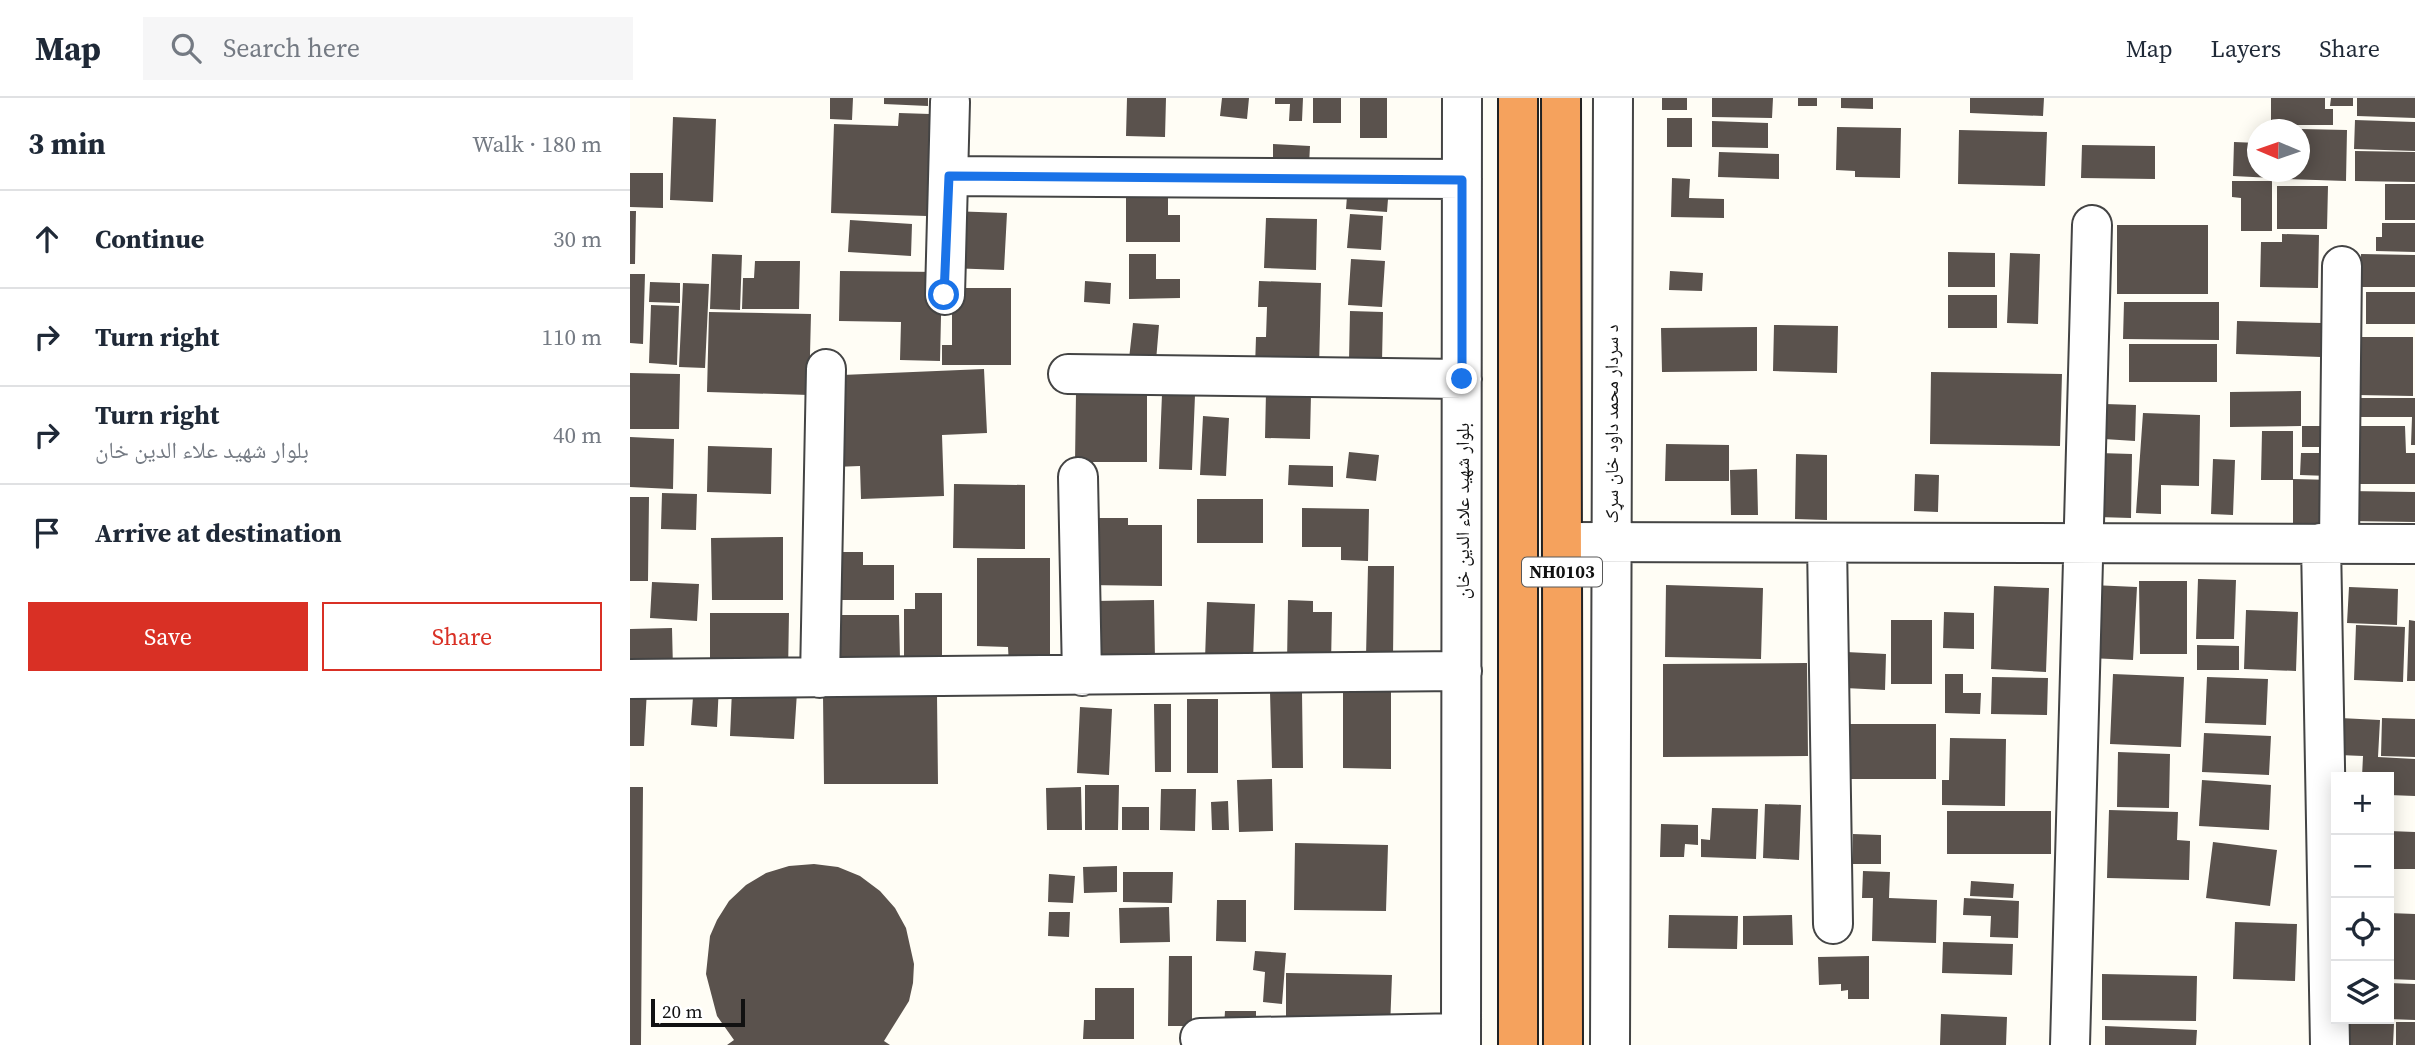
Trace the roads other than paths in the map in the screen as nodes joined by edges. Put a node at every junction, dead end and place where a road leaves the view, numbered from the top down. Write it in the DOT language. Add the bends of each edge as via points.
graph roads {
  1 [pos="1462,98"];
  2 [pos="1518,98"];
  3 [pos="1561,98"];
  4 [pos="1613,98"];
  5 [pos="950,102"];
  6 [pos="949,176"];
  7 [pos="1462,180"];
  8 [pos="2092,225"];
  9 [pos="2342,266"];
  10 [pos="944,295"];
  11 [pos="826,369"];
  12 [pos="1069,374"];
  13 [pos="1462,379"];
  14 [pos="1078,477"];
  15 [pos="1562,542"];
  16 [pos="2082,542"];
  17 [pos="1611,543"];
  18 [pos="1827,543"];
  19 [pos="2330,543"];
  20 [pos="2415,544"];
  21 [pos="1462,671"];
  22 [pos="1082,676"];
  23 [pos="820,678"];
  24 [pos="630,679"];
  25 [pos="1833,924"];
  26 [pos="1200,1038"];
  27 [pos="1461,1039"];
  28 [pos="1518,1045"];
  29 [pos="1563,1045"];
  30 [pos="1611,1045"];
  31 [pos="2070,1045"];
  32 [pos="2330,1045"];
  1 -- 7 [label="street, بلوار شهید علاء الدین خان"];
  2 -- 28 [label="highway, NH0103"];
  3 -- 15 [label="highway, NH0103"];
  4 -- 17 [label="street, د سردار محمد داود خان سړک"];
  5 -- 6 [label="street"];
  6 -- 7 [label="street"];
  6 -- 10 [label="street"];
  7 -- 13 [label="street, بلوار شهید علاء الدین خان"];
  8 -- 16 [label="street"];
  9 -- 19 [label="street"];
  11 -- 23 [label="street"];
  12 -- 13 [label="street"];
  13 -- 21 [label="street, بلوار شهید علاء الدین خان"];
  14 -- 22 [label="street"];
  15 -- 17 [label="street"];
  15 -- 29 [label="highway, NH0103"];
  16 -- 18 [label="street"];
  16 -- 19 [label="street"];
  16 -- 31 [label="street"];
  17 -- 18 [label="street"];
  17 -- 30 [label="street, د سردار محمد داود خان سړک"];
  18 -- 25 [label="street"];
  19 -- 20 [label="street"];
  19 -- 32 [label="street"];
  21 -- 22 [label="street"];
  21 -- 27 [label="street"];
  22 -- 23 [label="street"];
  23 -- 24 [label="street"];
  26 -- 27 [label="street"];
}
